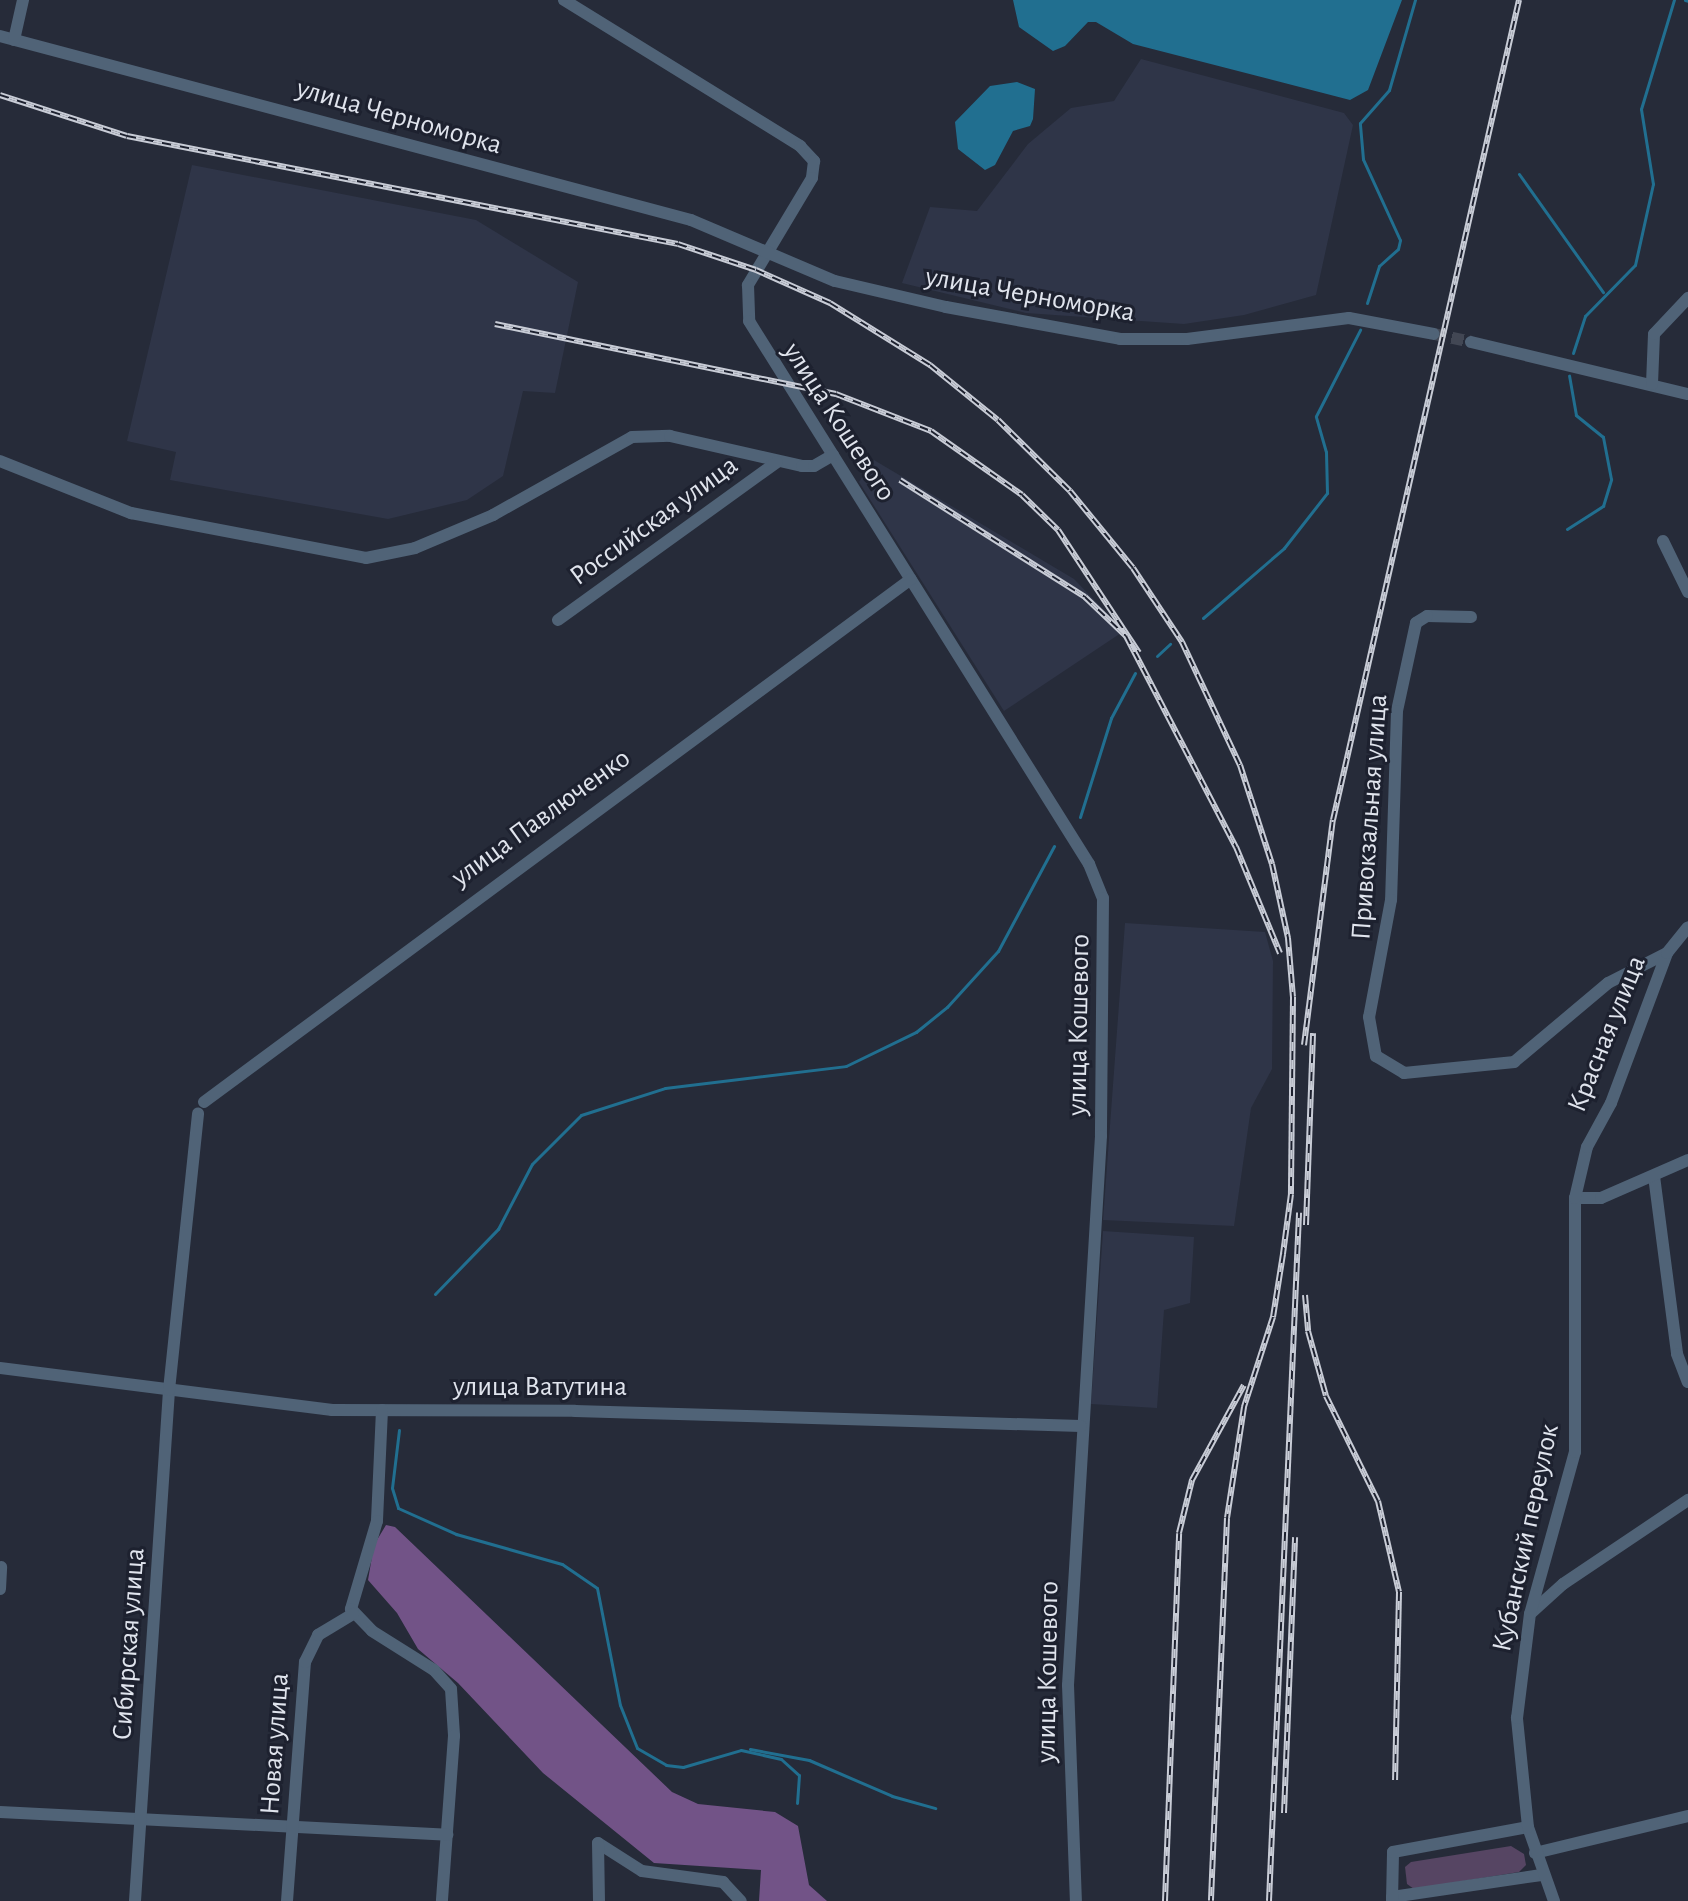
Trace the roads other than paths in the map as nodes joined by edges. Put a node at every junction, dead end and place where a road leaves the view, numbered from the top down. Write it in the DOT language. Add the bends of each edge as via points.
graph roads {
  1 [pos="23,0"];
  2 [pos="564,0"];
  3 [pos="0,36"];
  4 [pos="14,40"];
  5 [pos="765,255"];
  6 [pos="1688,298"];
  7 [pos="1434,334"];
  8 [pos="1471,342"];
  9 [pos="1652,384"];
  10 [pos="1688,394"];
  11 [pos="833,455"];
  12 [pos="0,461"];
  13 [pos="777,462"];
  14 [pos="1663,541"];
  15 [pos="911,579"];
  16 [pos="1688,592"];
  17 [pos="1471,617"];
  18 [pos="558,620"];
  19 [pos="1688,927"];
  20 [pos="1667,953"];
  21 [pos="1384,1065"];
  22 [pos="1592,1134"];
  23 [pos="1688,1160"];
  24 [pos="1654,1176"];
  25 [pos="1575,1198"];
  26 [pos="0,1368"];
  27 [pos="1688,1382"];
  28 [pos="169,1390"];
  29 [pos="382,1410"];
  30 [pos="1081,1426"];
  31 [pos="1688,1500"];
  32 [pos="1,1567"];
  33 [pos="0,1589"];
  34 [pos="353,1614"];
  35 [pos="1530,1614"];
  36 [pos="0,1812"];
  37 [pos="1688,1816"];
  38 [pos="142,1821"];
  39 [pos="293,1826"];
  40 [pos="1528,1827"];
  41 [pos="447,1835"];
  42 [pos="1535,1853"];
  43 [pos="1541,1875"];
  44 [pos="1392,1899"];
  45 [pos="135,1901"];
  46 [pos="287,1901"];
  47 [pos="442,1901"];
  48 [pos="599,1901"];
  49 [pos="741,1901"];
  50 [pos="1076,1901"];
  51 [pos="1554,1901"];
  1 -- 4 [label="street"];
  2 -- 5 [label="street" via="800,146 814,161 812,178"];
  3 -- 4 [label="street, улица Черноморка"];
  4 -- 5 [label="street, улица Черноморка" via="691,220"];
  5 -- 7 [label="street, улица Черноморка" via="865,289 1092,336 1187,339 1349,318"];
  5 -- 11 [label="street, улица Кошевого" via="745,296 749,321"];
  6 -- 9 [label="street" via="1654,334"];
  8 -- 9 [label="street"];
  9 -- 10 [label="street"];
  11 -- 13 [label="street" via="814,466"];
  11 -- 15 [label="street, улица Кошевого"];
  12 -- 13 [label="street" via="131,513 366,558 415,548 493,515 632,437 670,436"];
  13 -- 18 [label="street, Российская улица"];
  14 -- 16 [label="street"];
  15 -- 28 [label="street, улица Павлюченко" via="201,1108"];
  15 -- 30 [label="street, улица Кошевого" via="1089,864 1103,898 1101,1136"];
  17 -- 21 [label="street, Привокзальная улица" via="1427,616 1416,623 1397,711 1391,900 1386,951 1369,1017 1372,1047"];
  19 -- 20 [label="street, Красная улица"];
  20 -- 21 [label="street, Красная улица" via="1608,983 1514,1062 1404,1073"];
  20 -- 22 [label="street, Красная улица" via="1611,1103"];
  22 -- 25 [label="street, Кубанский переулок"];
  23 -- 24 [label="street"];
  24 -- 25 [label="street" via="1601,1198"];
  24 -- 27 [label="street" via="1677,1354"];
  25 -- 35 [label="street, Кубанский переулок" via="1575,1452"];
  26 -- 28 [label="street, улица Ватутина"];
  28 -- 29 [label="street, улица Ватутина" via="332,1410"];
  28 -- 38 [label="street, Сибирская улица"];
  29 -- 30 [label="street, улица Ватутина" via="782,1415"];
  29 -- 34 [label="street" via="377,1521 356,1583"];
  30 -- 50 [label="street, улица Кошевого" via="1068,1685"];
  31 -- 35 [label="street" via="1563,1584"];
  32 -- 33 [label="street"];
  34 -- 39 [label="street, Новая улица" via="309,1645"];
  34 -- 41 [label="street" via="434,1670 451,1689 454,1736"];
  35 -- 40 [label="street, Кубанский переулок" via="1517,1718"];
  36 -- 38 [label="street"];
  37 -- 42 [label="street"];
  38 -- 39 [label="street"];
  38 -- 45 [label="street, Сибирская улица"];
  39 -- 41 [label="street"];
  39 -- 46 [label="street, Новая улица"];
  40 -- 42 [label="street, Кубанский переулок"];
  40 -- 44 [label="street" via="1393,1852"];
  41 -- 47 [label="street"];
  42 -- 43 [label="street, Кубанский переулок"];
  43 -- 44 [label="street"];
  43 -- 51 [label="street, Кубанский переулок"];
  48 -- 49 [label="street" via="598,1843 642,1871 723,1882"];
}
